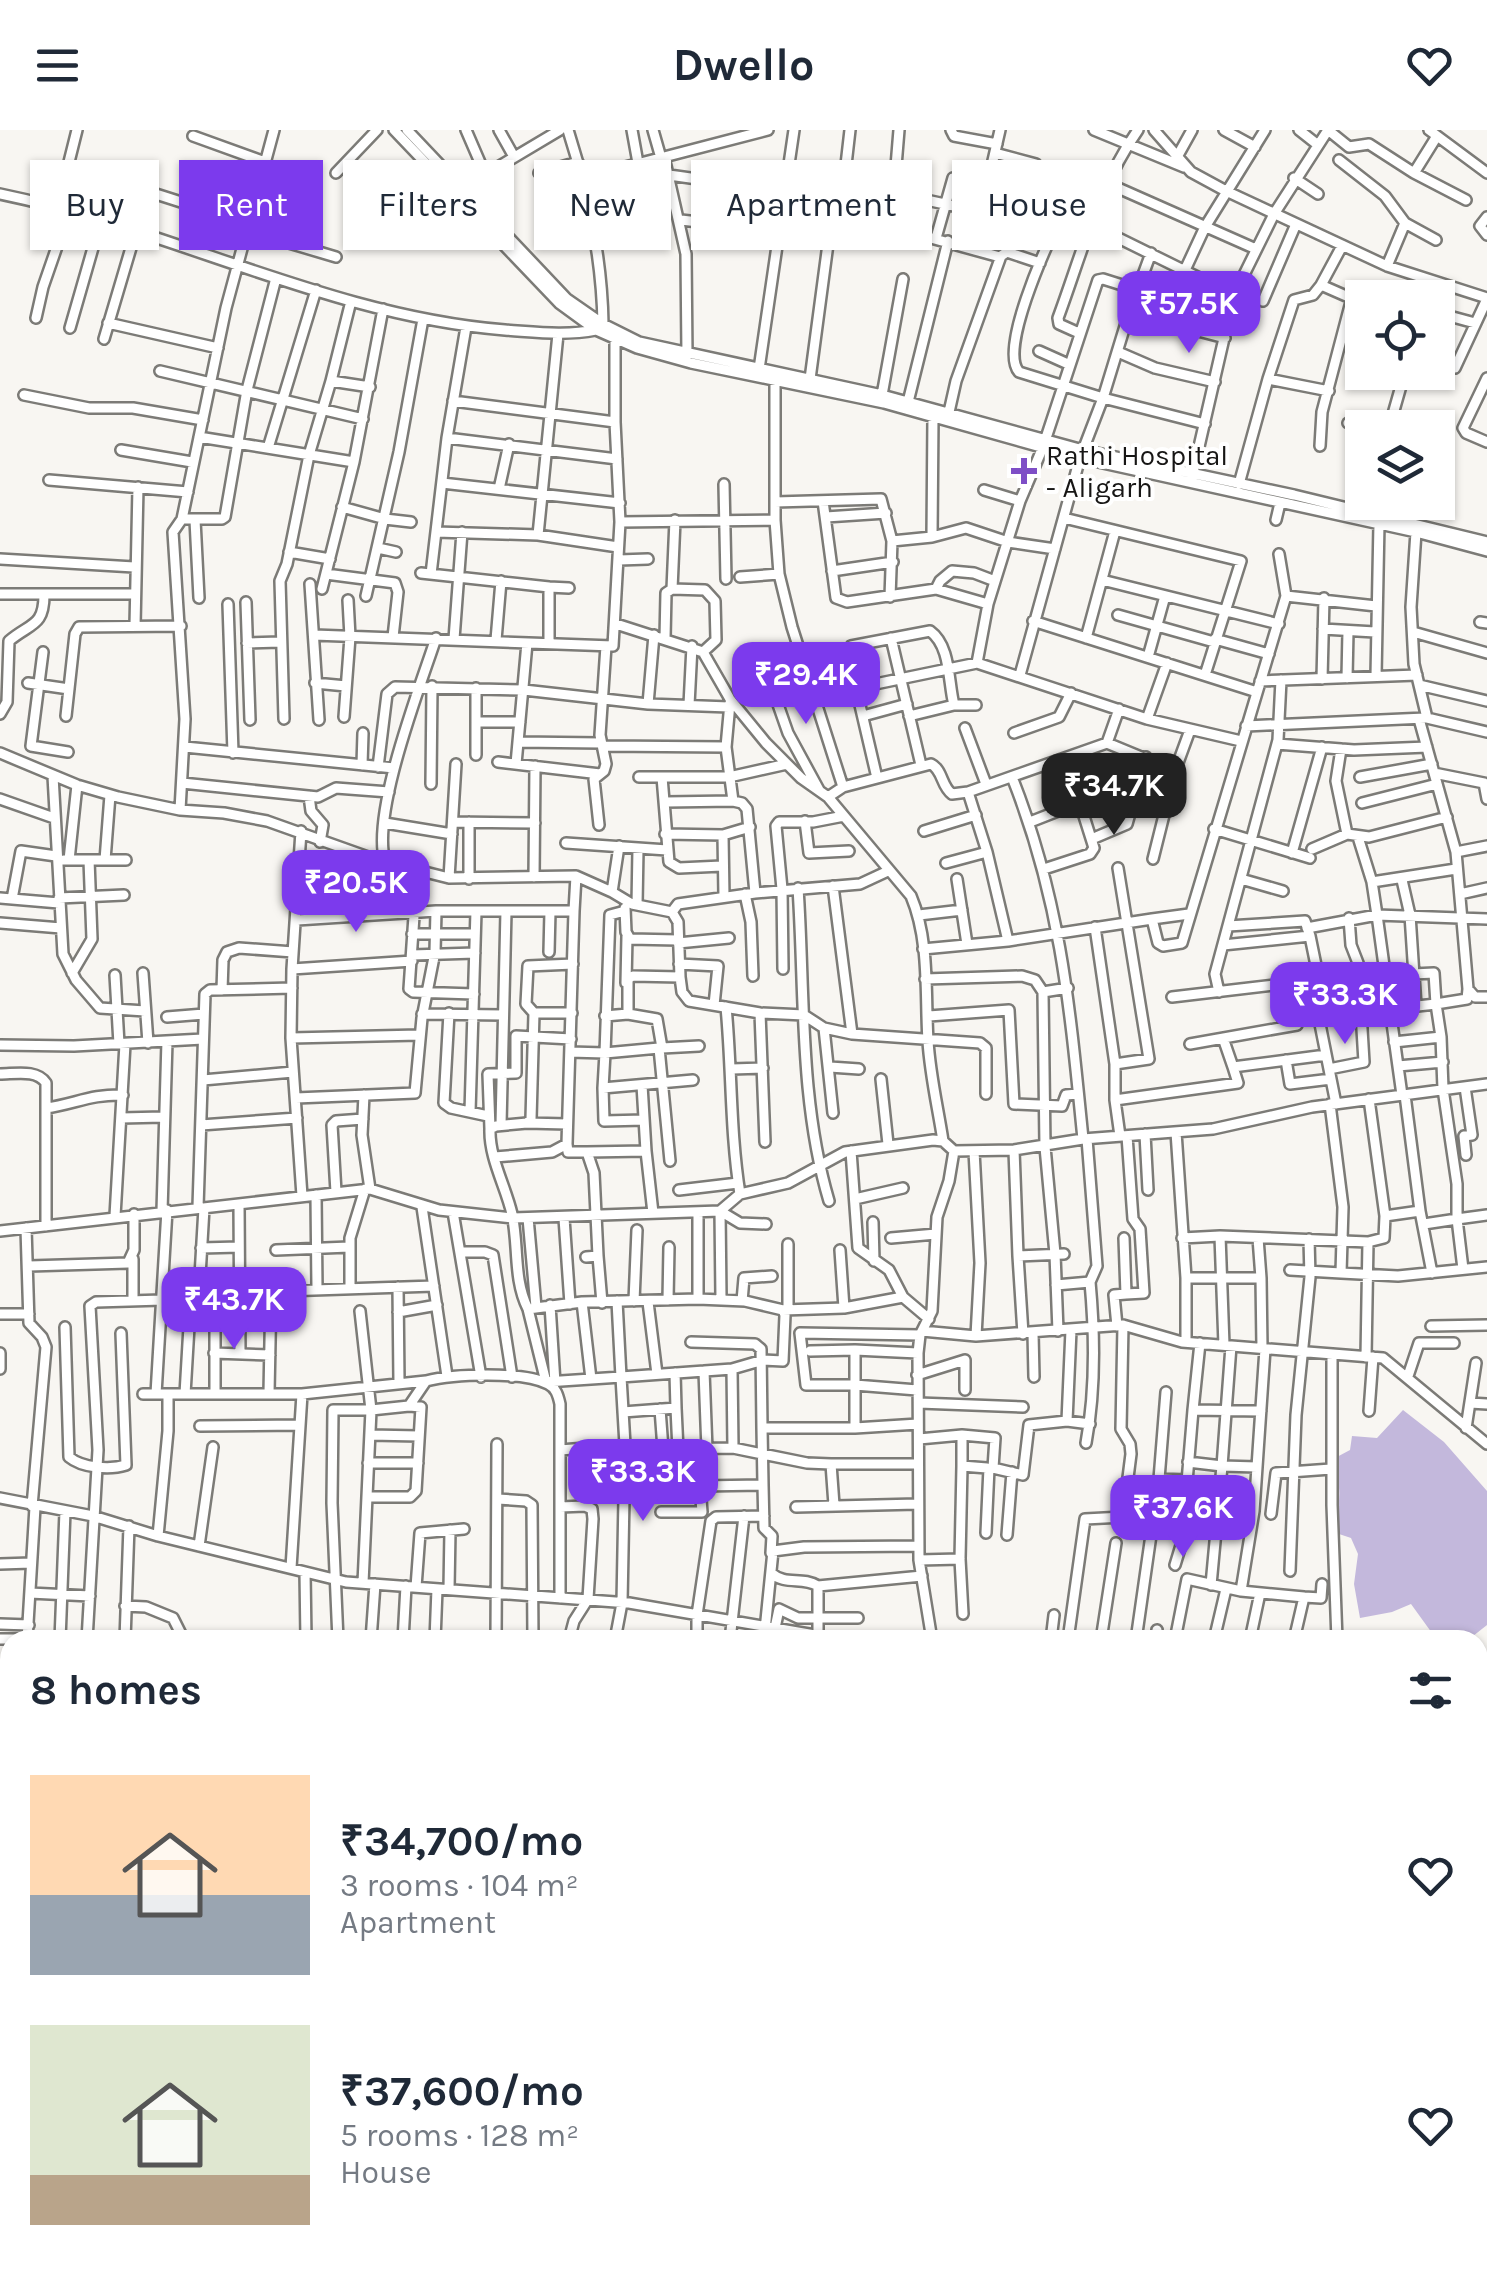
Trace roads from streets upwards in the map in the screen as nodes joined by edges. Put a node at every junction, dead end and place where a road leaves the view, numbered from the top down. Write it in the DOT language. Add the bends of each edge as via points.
graph roads {
  1 [pos="77,130"];
  2 [pos="274,130"];
  3 [pos="377,130"];
  4 [pos="394,130"];
  5 [pos="407,130"];
  6 [pos="466,130"];
  7 [pos="498,130"];
  8 [pos="560,130"];
  9 [pos="568,130"];
  10 [pos="632,130"];
  11 [pos="654,130"];
  12 [pos="768,130"];
  13 [pos="794,130"];
  14 [pos="850,130"];
  15 [pos="899,130"];
  16 [pos="951,130"];
  17 [pos="1000,130"];
  18 [pos="1094,130"];
  19 [pos="1138,130"];
  20 [pos="1154,130"];
  21 [pos="1192,130"];
  22 [pos="1224,130"];
  23 [pos="1266,130"];
  24 [pos="1299,130"];
  25 [pos="544,133"];
  26 [pos="1433,133"];
  27 [pos="193,136"];
  28 [pos="1128,144"];
  29 [pos="1318,145"];
  30 [pos="1254,146"];
  31 [pos="996,148"];
  32 [pos="513,156"];
  33 [pos="1176,157"];
  34 [pos="663,158"];
  35 [pos="70,160"];
  36 [pos="259,160"];
  37 [pos="266,160"];
  38 [pos="435,160"];
  39 [pos="479,160"];
  40 [pos="507,160"];
  41 [pos="577,160"];
  42 [pos="637,160"];
  43 [pos="655,160"];
  44 [pos="789,160"];
  45 [pos="846,160"];
  46 [pos="897,160"];
  47 [pos="993,160"];
  48 [pos="1026,160"];
  49 [pos="1120,160"];
  50 [pos="1339,160"];
  51 [pos="1186,168"];
  52 [pos="336,173"];
  53 [pos="1414,173"];
  54 [pos="1487,173"];
  55 [pos="1294,178"];
  56 [pos="952,181"];
  57 [pos="671,182"];
  58 [pos="1122,190"];
  59 [pos="1226,191"];
  60 [pos="0,194"];
  61 [pos="1318,194"];
  62 [pos="30,200"];
  63 [pos="1466,200"];
  64 [pos="932,201"];
  65 [pos="944,204"];
  66 [pos="952,205"];
  67 [pos="1274,214"];
  68 [pos="1487,216"];
  69 [pos="681,220"];
  70 [pos="691,221"];
  71 [pos="1406,222"];
  72 [pos="1296,224"];
  73 [pos="1205,226"];
  74 [pos="1487,235"];
  75 [pos="932,237"];
  76 [pos="936,238"];
  77 [pos="159,239"];
  78 [pos="1122,239"];
  79 [pos="1436,240"];
  80 [pos="948,241"];
  81 [pos="952,242"];
  82 [pos="514,243"];
  83 [pos="1342,246"];
  84 [pos="56,250"];
  85 [pos="92,250"];
  86 [pos="130,250"];
  87 [pos="240,250"];
  88 [pos="316,250"];
  89 [pos="595,250"];
  90 [pos="775,250"];
  91 [pos="827,250"];
  92 [pos="978,250"];
  93 [pos="1046,250"];
  94 [pos="1083,250"];
  95 [pos="1256,250"];
  96 [pos="1151,253"];
  97 [pos="336,257"];
  98 [pos="1000,258"];
  99 [pos="237,264"];
  100 [pos="1040,264"];
  101 [pos="1387,266"];
  102 [pos="1185,270"];
  103 [pos="276,278"];
  104 [pos="902,279"];
  105 [pos="1425,280"];
  106 [pos="1322,285"];
  107 [pos="1455,289"];
  108 [pos="316,290"];
  109 [pos="1138,290"];
  110 [pos="1178,295"];
  111 [pos="1234,295"];
  112 [pos="1345,295"];
  113 [pos="1487,298"];
  114 [pos="1263,300"];
  115 [pos="351,301"];
  116 [pos="383,309"];
  117 [pos="1129,313"];
  118 [pos="36,318"];
  119 [pos="423,318"];
  120 [pos="1455,318"];
  121 [pos="1475,323"];
  122 [pos="108,324"];
  123 [pos="1170,324"];
  124 [pos="466,326"];
  125 [pos="1345,326"];
  126 [pos="599,327"];
  127 [pos="70,328"];
  128 [pos="1079,333"];
  129 [pos="558,334"];
  130 [pos="1225,338"];
  131 [pos="104,339"];
  132 [pos="615,340"];
  133 [pos="638,345"];
  134 [pos="218,348"];
  135 [pos="1038,351"];
  136 [pos="1118,352"];
  137 [pos="687,355"];
  138 [pos="1068,364"];
  139 [pos="1455,368"];
  140 [pos="759,369"];
  141 [pos="160,371"];
  142 [pos="1487,378"];
  143 [pos="810,379"];
  144 [pos="1268,379"];
  145 [pos="211,381"];
  146 [pos="331,381"];
  147 [pos="775,382"];
  148 [pos="1215,382"];
  149 [pos="1061,386"];
  150 [pos="370,387"];
  151 [pos="247,390"];
  152 [pos="1329,391"];
  153 [pos="24,395"];
  154 [pos="882,395"];
  155 [pos="1103,398"];
  156 [pos="282,399"];
  157 [pos="454,401"];
  158 [pos="908,402"];
  159 [pos="323,409"];
  160 [pos="550,412"];
  161 [pos="949,412"];
  162 [pos="933,416"];
  163 [pos="363,419"];
  164 [pos="203,420"];
  165 [pos="615,422"];
  166 [pos="1206,424"];
  167 [pos="200,437"];
  168 [pos="1486,437"];
  169 [pos="447,438"];
  170 [pos="1044,443"];
  171 [pos="238,444"];
  172 [pos="509,444"];
  173 [pos="1320,446"];
  174 [pos="268,448"];
  175 [pos="547,448"];
  176 [pos="121,450"];
  177 [pos="1082,454"];
  178 [pos="309,455"];
  179 [pos="617,459"];
  180 [pos="192,462"];
  181 [pos="354,462"];
  182 [pos="1192,479"];
  183 [pos="49,480"];
  184 [pos="442,483"];
  185 [pos="724,484"];
  186 [pos="1239,484"];
  187 [pos="138,487"];
  188 [pos="500,489"];
  189 [pos="984,490"];
  190 [pos="188,492"];
  191 [pos="542,494"];
  192 [pos="823,501"];
  193 [pos="1020,501"];
  194 [pos="620,502"];
  195 [pos="774,502"];
  196 [pos="1280,504"];
  197 [pos="342,507"];
  198 [pos="886,513"];
  199 [pos="826,517"];
  200 [pos="1064,518"];
  201 [pos="182,519"];
  202 [pos="385,519"];
  203 [pos="195,520"];
  204 [pos="675,520"];
  205 [pos="727,520"];
  206 [pos="775,520"];
  207 [pos="1276,520"];
  208 [pos="411,522"];
  209 [pos="620,522"];
  210 [pos="1379,524"];
  211 [pos="1115,531"];
  212 [pos="436,532"];
  213 [pos="462,532"];
  214 [pos="1416,532"];
  215 [pos="538,535"];
  216 [pos="932,537"];
  217 [pos="892,541"];
  218 [pos="1008,542"];
  219 [pos="1487,542"];
  220 [pos="378,548"];
  221 [pos="618,548"];
  222 [pos="1054,550"];
  223 [pos="1487,551"];
  224 [pos="289,552"];
  225 [pos="396,552"];
  226 [pos="1279,554"];
  227 [pos="0,558"];
  228 [pos="330,559"];
  229 [pos="648,559"];
  230 [pos="620,560"];
  231 [pos="893,562"];
  232 [pos="134,567"];
  233 [pos="832,571"];
  234 [pos="326,574"];
  235 [pos="779,574"];
  236 [pos="456,576"];
  237 [pos="740,577"];
  238 [pos="726,580"];
  239 [pos="1102,580"];
  240 [pos="369,581"];
  241 [pos="501,581"];
  242 [pos="994,581"];
  243 [pos="310,584"];
  244 [pos="322,588"];
  245 [pos="549,588"];
  246 [pos="569,588"];
  247 [pos="936,589"];
  248 [pos="672,590"];
  249 [pos="0,594"];
  250 [pos="134,594"];
  251 [pos="44,595"];
  252 [pos="366,596"];
  253 [pos="1164,596"];
  254 [pos="1286,596"];
  255 [pos="890,597"];
  256 [pos="199,598"];
  257 [pos="1324,598"];
  258 [pos="348,600"];
  259 [pos="246,602"];
  260 [pos="228,604"];
  261 [pos="988,604"];
  262 [pos="1376,606"];
  263 [pos="1226,611"];
  264 [pos="1118,615"];
  265 [pos="1033,621"];
  266 [pos="616,624"];
  267 [pos="1279,624"];
  268 [pos="135,626"];
  269 [pos="181,626"];
  270 [pos="1156,626"];
  271 [pos="1323,629"];
  272 [pos="1348,630"];
  273 [pos="1375,632"];
  274 [pos="1412,632"];
  275 [pos="314,635"];
  276 [pos="350,636"];
  277 [pos="393,637"];
  278 [pos="660,637"];
  279 [pos="436,638"];
  280 [pos="454,638"];
  281 [pos="891,638"];
  282 [pos="1086,638"];
  283 [pos="496,640"];
  284 [pos="1215,640"];
  285 [pos="280,642"];
  286 [pos="247,643"];
  287 [pos="526,643"];
  288 [pos="549,643"];
  289 [pos="606,646"];
  290 [pos="692,646"];
  291 [pos="43,652"];
  292 [pos="704,652"];
  293 [pos="1487,653"];
  294 [pos="1269,654"];
  295 [pos="1148,657"];
  296 [pos="976,662"];
  297 [pos="1166,663"];
  298 [pos="948,670"];
  299 [pos="767,673"];
  300 [pos="1020,675"];
  301 [pos="1205,675"];
  302 [pos="1376,676"];
  303 [pos="1322,678"];
  304 [pos="1347,678"];
  305 [pos="899,680"];
  306 [pos="1280,680"];
  307 [pos="1418,680"];
  308 [pos="315,683"];
  309 [pos="28,684"];
  310 [pos="40,685"];
  311 [pos="346,686"];
  312 [pos="426,686"];
  313 [pos="1259,686"];
  314 [pos="476,688"];
  315 [pos="856,688"];
  316 [pos="69,689"];
  317 [pos="524,690"];
  318 [pos="1072,693"];
  319 [pos="601,699"];
  320 [pos="1487,701"];
  321 [pos="730,703"];
  322 [pos="648,704"];
  323 [pos="907,704"];
  324 [pos="689,705"];
  325 [pos="954,705"];
  326 [pos="976,705"];
  327 [pos="1118,709"];
  328 [pos="0,714"];
  329 [pos="66,716"];
  330 [pos="344,716"];
  331 [pos="863,716"];
  332 [pos="909,716"];
  333 [pos="284,718"];
  334 [pos="1424,718"];
  335 [pos="1147,719"];
  336 [pos="250,720"];
  337 [pos="319,720"];
  338 [pos="476,722"];
  339 [pos="520,722"];
  340 [pos="1278,724"];
  341 [pos="1246,726"];
  342 [pos="965,728"];
  343 [pos="1190,730"];
  344 [pos="363,732"];
  345 [pos="1487,732"];
  346 [pos="1014,733"];
  347 [pos="1241,741"];
  348 [pos="518,742"];
  349 [pos="1107,743"];
  350 [pos="1277,744"];
  351 [pos="602,745"];
  352 [pos="185,747"];
  353 [pos="726,747"];
  354 [pos="1322,747"];
  355 [pos="1427,747"];
  356 [pos="1340,749"];
  357 [pos="68,752"];
  358 [pos="0,753"];
  359 [pos="234,753"];
  360 [pos="476,755"];
  361 [pos="1146,756"];
  362 [pos="1066,759"];
  363 [pos="498,762"];
  364 [pos="456,764"];
  365 [pos="516,764"];
  366 [pos="788,764"];
  367 [pos="362,765"];
  368 [pos="921,765"];
  369 [pos="378,766"];
  370 [pos="535,766"];
  371 [pos="394,768"];
  372 [pos="1176,771"];
  373 [pos="600,774"];
  374 [pos="1435,774"];
  375 [pos="53,776"];
  376 [pos="638,777"];
  377 [pos="662,777"];
  378 [pos="728,777"];
  379 [pos="1012,777"];
  380 [pos="1360,777"];
  381 [pos="878,778"];
  382 [pos="182,783"];
  383 [pos="432,784"];
  384 [pos="986,784"];
  385 [pos="78,785"];
  386 [pos="226,787"];
  387 [pos="843,787"];
  388 [pos="390,792"];
  389 [pos="968,792"];
  390 [pos="110,794"];
  391 [pos="824,795"];
  392 [pos="309,796"];
  393 [pos="0,799"];
  394 [pos="1487,799"];
  395 [pos="732,801"];
  396 [pos="666,802"];
  397 [pos="1081,802"];
  398 [pos="1362,803"];
  399 [pos="180,810"];
  400 [pos="224,813"];
  401 [pos="976,815"];
  402 [pos="844,816"];
  403 [pos="1446,817"];
  404 [pos="54,818"];
  405 [pos="806,821"];
  406 [pos="452,822"];
  407 [pos="469,822"];
  408 [pos="1030,822"];
  409 [pos="385,823"];
  410 [pos="534,824"];
  411 [pos="599,825"];
  412 [pos="750,826"];
  413 [pos="1214,829"];
  414 [pos="301,831"];
  415 [pos="924,831"];
  416 [pos="452,834"];
  417 [pos="665,834"];
  418 [pos="724,835"];
  419 [pos="1353,835"];
  420 [pos="1094,838"];
  421 [pos="1251,840"];
  422 [pos="320,842"];
  423 [pos="566,843"];
  424 [pos="619,846"];
  425 [pos="1487,846"];
  426 [pos="638,849"];
  427 [pos="667,850"];
  428 [pos="849,851"];
  429 [pos="987,852"];
  430 [pos="1292,852"];
  431 [pos="1456,852"];
  432 [pos="56,858"];
  433 [pos="1153,859"];
  434 [pos="69,860"];
  435 [pos="89,860"];
  436 [pos="105,860"];
  437 [pos="126,860"];
  438 [pos="946,863"];
  439 [pos="388,864"];
  440 [pos="722,866"];
  441 [pos="1118,868"];
  442 [pos="1044,869"];
  443 [pos="1456,869"];
  444 [pos="888,871"];
  445 [pos="417,872"];
  446 [pos="576,876"];
  447 [pos="534,877"];
  448 [pos="448,878"];
  449 [pos="469,879"];
  450 [pos="958,879"];
  451 [pos="1240,879"];
  452 [pos="1402,880"];
  453 [pos="1372,882"];
  454 [pos="834,886"];
  455 [pos="798,888"];
  456 [pos="1487,888"];
  457 [pos="782,890"];
  458 [pos="1282,890"];
  459 [pos="612,892"];
  460 [pos="750,894"];
  461 [pos="1460,894"];
  462 [pos="124,895"];
  463 [pos="90,897"];
  464 [pos="724,897"];
  465 [pos="0,898"];
  466 [pos="12,899"];
  467 [pos="59,901"];
  468 [pos="637,905"];
  469 [pos="625,906"];
  470 [pos="436,910"];
  471 [pos="962,910"];
  472 [pos="476,911"];
  473 [pos="506,911"];
  474 [pos="550,911"];
  475 [pos="574,911"];
  476 [pos="413,912"];
  477 [pos="672,912"];
  478 [pos="1189,914"];
  479 [pos="1378,915"];
  480 [pos="1410,915"];
  481 [pos="919,916"];
  482 [pos="1349,918"];
  483 [pos="1460,918"];
  484 [pos="1152,919"];
  485 [pos="297,920"];
  486 [pos="1487,920"];
  487 [pos="1127,921"];
  488 [pos="0,924"];
  489 [pos="1228,926"];
  490 [pos="1095,927"];
  491 [pos="61,928"];
  492 [pos="1059,931"];
  493 [pos="1309,932"];
  494 [pos="412,934"];
  495 [pos="475,934"];
  496 [pos="436,935"];
  497 [pos="628,936"];
  498 [pos="728,938"];
  499 [pos="1008,941"];
  500 [pos="678,942"];
  501 [pos="967,944"];
  502 [pos="1223,945"];
  503 [pos="923,949"];
  504 [pos="293,952"];
  505 [pos="435,952"];
  506 [pos="550,952"];
  507 [pos="475,953"];
  508 [pos="412,958"];
  509 [pos="573,964"];
  510 [pos="679,964"];
  511 [pos="292,968"];
  512 [pos="783,969"];
  513 [pos="72,972"];
  514 [pos="143,973"];
  515 [pos="1413,974"];
  516 [pos="115,975"];
  517 [pos="753,976"];
  518 [pos="680,977"];
  519 [pos="1334,978"];
  520 [pos="925,979"];
  521 [pos="1319,980"];
  522 [pos="626,984"];
  523 [pos="1277,985"];
  524 [pos="292,988"];
  525 [pos="1068,988"];
  526 [pos="222,990"];
  527 [pos="1468,990"];
  528 [pos="1043,992"];
  529 [pos="1219,992"];
  530 [pos="426,993"];
  531 [pos="474,994"];
  532 [pos="1172,997"];
  533 [pos="1487,997"];
  534 [pos="1315,999"];
  535 [pos="1436,1004"];
  536 [pos="714,1005"];
  537 [pos="726,1006"];
  538 [pos="1416,1006"];
  539 [pos="1390,1009"];
  540 [pos="146,1010"];
  541 [pos="118,1011"];
  542 [pos="449,1013"];
  543 [pos="534,1013"];
  544 [pos="572,1013"];
  545 [pos="760,1013"];
  546 [pos="204,1014"];
  547 [pos="422,1014"];
  548 [pos="474,1014"];
  549 [pos="628,1014"];
  550 [pos="503,1015"];
  551 [pos="804,1015"];
  552 [pos="605,1016"];
  553 [pos="929,1016"];
  554 [pos="166,1018"];
  555 [pos="1297,1025"];
  556 [pos="1284,1027"];
  557 [pos="824,1028"];
  558 [pos="852,1034"];
  559 [pos="419,1035"];
  560 [pos="535,1037"];
  561 [pos="1442,1037"];
  562 [pos="291,1038"];
  563 [pos="1223,1038"];
  564 [pos="203,1039"];
  565 [pos="571,1039"];
  566 [pos="167,1041"];
  567 [pos="928,1041"];
  568 [pos="148,1042"];
  569 [pos="1394,1042"];
  570 [pos="122,1044"];
  571 [pos="1190,1044"];
  572 [pos="0,1045"];
  573 [pos="700,1046"];
  574 [pos="661,1048"];
  575 [pos="570,1052"];
  576 [pos="605,1052"];
  577 [pos="1326,1055"];
  578 [pos="1286,1060"];
  579 [pos="1443,1062"];
  580 [pos="1115,1064"];
  581 [pos="1398,1066"];
  582 [pos="830,1067"];
  583 [pos="1233,1067"];
  584 [pos="763,1068"];
  585 [pos="859,1068"];
  586 [pos="732,1069"];
  587 [pos="293,1072"];
  588 [pos="502,1072"];
  589 [pos="0,1074"];
  590 [pos="1330,1074"];
  591 [pos="202,1080"];
  592 [pos="693,1080"];
  593 [pos="881,1080"];
  594 [pos="660,1082"];
  595 [pos="1487,1084"];
  596 [pos="642,1085"];
  597 [pos="1464,1087"];
  598 [pos="602,1088"];
  599 [pos="1443,1090"];
  600 [pos="986,1094"];
  601 [pos="1078,1094"];
  602 [pos="122,1095"];
  603 [pos="364,1095"];
  604 [pos="1404,1095"];
  605 [pos="296,1098"];
  606 [pos="1369,1099"];
  607 [pos="1115,1100"];
  608 [pos="1333,1104"];
  609 [pos="1046,1105"];
  610 [pos="46,1108"];
  611 [pos="470,1112"];
  612 [pos="833,1113"];
  613 [pos="488,1116"];
  614 [pos="122,1118"];
  615 [pos="164,1118"];
  616 [pos="297,1118"];
  617 [pos="363,1119"];
  618 [pos="644,1120"];
  619 [pos="527,1123"];
  620 [pos="567,1124"];
  621 [pos="201,1125"];
  622 [pos="496,1127"];
  623 [pos="1176,1132"];
  624 [pos="1145,1134"];
  625 [pos="1123,1136"];
  626 [pos="1085,1139"];
  627 [pos="943,1141"];
  628 [pos="765,1142"];
  629 [pos="566,1144"];
  630 [pos="888,1144"];
  631 [pos="1045,1147"];
  632 [pos="1014,1150"];
  633 [pos="646,1151"];
  634 [pos="851,1151"];
  635 [pos="954,1151"];
  636 [pos="586,1152"];
  637 [pos="974,1152"];
  638 [pos="1466,1156"];
  639 [pos="495,1157"];
  640 [pos="670,1161"];
  641 [pos="819,1166"];
  642 [pos="738,1183"];
  643 [pos="903,1188"];
  644 [pos="367,1189"];
  645 [pos="678,1190"];
  646 [pos="1148,1190"];
  647 [pos="336,1192"];
  648 [pos="316,1194"];
  649 [pos="740,1194"];
  650 [pos="302,1196"];
  651 [pos="856,1198"];
  652 [pos="830,1201"];
  653 [pos="239,1204"];
  654 [pos="422,1206"];
  655 [pos="201,1207"];
  656 [pos="164,1210"];
  657 [pos="720,1211"];
  658 [pos="1420,1211"];
  659 [pos="453,1212"];
  660 [pos="698,1212"];
  661 [pos="654,1213"];
  662 [pos="134,1214"];
  663 [pos="1487,1215"];
  664 [pos="115,1216"];
  665 [pos="1385,1216"];
  666 [pos="597,1217"];
  667 [pos="514,1218"];
  668 [pos="528,1218"];
  669 [pos="564,1218"];
  670 [pos="1457,1220"];
  671 [pos="872,1222"];
  672 [pos="766,1224"];
  673 [pos="1424,1224"];
  674 [pos="46,1226"];
  675 [pos="26,1228"];
  676 [pos="636,1230"];
  677 [pos="0,1232"];
  678 [pos="936,1234"];
  679 [pos="1220,1236"];
  680 [pos="891,1238"];
  681 [pos="1124,1238"];
  682 [pos="1182,1238"];
  683 [pos="1258,1238"];
  684 [pos="1308,1239"];
  685 [pos="1342,1240"];
  686 [pos="1368,1242"];
  687 [pos="788,1244"];
  688 [pos="239,1247"];
  689 [pos="669,1247"];
  690 [pos="202,1248"];
  691 [pos="317,1248"];
  692 [pos="349,1248"];
  693 [pos="276,1250"];
  694 [pos="840,1250"];
  695 [pos="460,1252"];
  696 [pos="1060,1254"];
  697 [pos="133,1256"];
  698 [pos="598,1256"];
  699 [pos="1018,1256"];
  700 [pos="586,1257"];
  701 [pos="874,1260"];
  702 [pos="30,1266"];
  703 [pos="1487,1267"];
  704 [pos="1290,1270"];
  705 [pos="1463,1270"];
  706 [pos="1310,1271"];
  707 [pos="1432,1272"];
  708 [pos="1342,1273"];
  709 [pos="1370,1274"];
  710 [pos="772,1276"];
  711 [pos="1186,1278"];
  712 [pos="1222,1278"];
  713 [pos="1261,1278"];
  714 [pos="1090,1282"];
  715 [pos="1056,1285"];
  716 [pos="434,1286"];
  717 [pos="398,1287"];
  718 [pos="350,1288"];
  719 [pos="317,1290"];
  720 [pos="270,1291"];
  721 [pos="240,1292"];
  722 [pos="195,1293"];
  723 [pos="1126,1294"];
  724 [pos="904,1297"];
  725 [pos="162,1298"];
  726 [pos="522,1298"];
  727 [pos="722,1298"];
  728 [pos="500,1299"];
  729 [pos="698,1299"];
  730 [pos="668,1300"];
  731 [pos="133,1301"];
  732 [pos="617,1301"];
  733 [pos="634,1301"];
  734 [pos="742,1301"];
  735 [pos="582,1302"];
  736 [pos="648,1302"];
  737 [pos="602,1303"];
  738 [pos="570,1304"];
  739 [pos="437,1305"];
  740 [pos="550,1305"];
  741 [pos="532,1308"];
  742 [pos="844,1308"];
  743 [pos="786,1309"];
  744 [pos="360,1311"];
  745 [pos="215,1312"];
  746 [pos="398,1312"];
  747 [pos="0,1314"];
  748 [pos="28,1314"];
  749 [pos="929,1319"];
  750 [pos="1120,1325"];
  751 [pos="1487,1325"];
  752 [pos="1430,1326"];
  753 [pos="65,1327"];
  754 [pos="1094,1328"];
  755 [pos="1071,1330"];
  756 [pos="1058,1331"];
  757 [pos="122,1333"];
  758 [pos="921,1333"];
  759 [pos="1028,1334"];
  760 [pos="976,1336"];
  761 [pos="691,1342"];
  762 [pos="1186,1342"];
  763 [pos="1200,1343"];
  764 [pos="1454,1343"];
  765 [pos="1227,1345"];
  766 [pos="1264,1348"];
  767 [pos="855,1350"];
  768 [pos="810,1351"];
  769 [pos="240,1352"];
  770 [pos="1304,1352"];
  771 [pos="0,1353"];
  772 [pos="214,1353"];
  773 [pos="918,1354"];
  774 [pos="1332,1354"];
  775 [pos="270,1356"];
  776 [pos="1369,1357"];
  777 [pos="762,1360"];
  778 [pos="1476,1363"];
  779 [pos="0,1369"];
  780 [pos="732,1369"];
  781 [pos="704,1371"];
  782 [pos="674,1373"];
  783 [pos="656,1374"];
  784 [pos="917,1374"];
  785 [pos="448,1376"];
  786 [pos="621,1376"];
  787 [pos="1408,1376"];
  788 [pos="481,1377"];
  789 [pos="512,1377"];
  790 [pos="592,1378"];
  791 [pos="1034,1378"];
  792 [pos="426,1381"];
  793 [pos="399,1383"];
  794 [pos="555,1385"];
  795 [pos="855,1385"];
  796 [pos="369,1389"];
  797 [pos="334,1390"];
  798 [pos="917,1390"];
  799 [pos="965,1390"];
  800 [pos="1166,1392"];
  801 [pos="214,1393"];
  802 [pos="270,1393"];
  803 [pos="142,1394"];
  804 [pos="156,1394"];
  805 [pos="168,1394"];
  806 [pos="185,1394"];
  807 [pos="302,1394"];
  808 [pos="919,1403"];
  809 [pos="1470,1403"];
  810 [pos="1487,1404"];
  811 [pos="408,1406"];
  812 [pos="1022,1407"];
  813 [pos="676,1408"];
  814 [pos="660,1409"];
  815 [pos="333,1410"];
  816 [pos="371,1410"];
  817 [pos="1193,1410"];
  818 [pos="1226,1410"];
  819 [pos="1261,1411"];
  820 [pos="1368,1411"];
  821 [pos="623,1412"];
  822 [pos="1066,1421"];
  823 [pos="918,1424"];
  824 [pos="1090,1424"];
  825 [pos="300,1425"];
  826 [pos="200,1426"];
  827 [pos="762,1428"];
  828 [pos="856,1428"];
  829 [pos="1466,1428"];
  830 [pos="370,1435"];
  831 [pos="418,1436"];
  832 [pos="962,1436"];
  833 [pos="919,1439"];
  834 [pos="1086,1443"];
  835 [pos="497,1444"];
  836 [pos="1487,1444"];
  837 [pos="625,1445"];
  838 [pos="214,1447"];
  839 [pos="734,1448"];
  840 [pos="560,1450"];
  841 [pos="678,1450"];
  842 [pos="702,1450"];
  843 [pos="765,1454"];
  844 [pos="1188,1462"];
  845 [pos="368,1463"];
  846 [pos="418,1463"];
  847 [pos="831,1464"];
  848 [pos="918,1464"];
  849 [pos="97,1466"];
  850 [pos="962,1466"];
  851 [pos="1222,1466"];
  852 [pos="1257,1466"];
  853 [pos="990,1468"];
  854 [pos="1332,1469"];
  855 [pos="1295,1471"];
  856 [pos="1012,1472"];
  857 [pos="1160,1478"];
  858 [pos="1187,1480"];
  859 [pos="763,1485"];
  860 [pos="700,1486"];
  861 [pos="368,1497"];
  862 [pos="0,1498"];
  863 [pos="498,1499"];
  864 [pos="918,1504"];
  865 [pos="834,1505"];
  866 [pos="34,1506"];
  867 [pos="560,1507"];
  868 [pos="796,1507"];
  869 [pos="65,1511"];
  870 [pos="661,1512"];
  871 [pos="1271,1514"];
  872 [pos="93,1516"];
  873 [pos="744,1516"];
  874 [pos="764,1516"];
  875 [pos="1123,1517"];
  876 [pos="1151,1523"];
  877 [pos="129,1526"];
  878 [pos="450,1530"];
  879 [pos="464,1530"];
  880 [pos="986,1533"];
  881 [pos="1006,1535"];
  882 [pos="158,1536"];
  883 [pos="1116,1543"];
  884 [pos="198,1546"];
  885 [pos="919,1546"];
  886 [pos="771,1556"];
  887 [pos="960,1559"];
  888 [pos="919,1560"];
  889 [pos="0,1564"];
  890 [pos="31,1564"];
  891 [pos="1175,1565"];
  892 [pos="291,1568"];
  893 [pos="1290,1571"];
  894 [pos="305,1572"];
  895 [pos="770,1573"];
  896 [pos="922,1576"];
  897 [pos="338,1580"];
  898 [pos="362,1583"];
  899 [pos="374,1584"];
  900 [pos="1322,1584"];
  901 [pos="1211,1585"];
  902 [pos="818,1586"];
  903 [pos="411,1587"];
  904 [pos="437,1589"];
  905 [pos="449,1589"];
  906 [pos="1226,1589"];
  907 [pos="1241,1591"];
  908 [pos="498,1593"];
  909 [pos="1260,1593"];
  910 [pos="30,1594"];
  911 [pos="62,1594"];
  912 [pos="90,1596"];
  913 [pos="534,1596"];
  914 [pos="560,1598"];
  915 [pos="1304,1598"];
  916 [pos="588,1599"];
  917 [pos="622,1603"];
  918 [pos="766,1603"];
  919 [pos="126,1606"];
  920 [pos="779,1609"];
  921 [pos="964,1614"];
  922 [pos="697,1615"];
  923 [pos="1054,1615"];
  924 [pos="817,1618"];
  925 [pos="858,1618"];
  926 [pos="730,1621"];
  927 [pos="0,1624"];
  928 [pos="29,1624"];
  929 [pos="769,1628"];
  930 [pos="29,1630"];
  931 [pos="60,1630"];
  932 [pos="88,1630"];
  933 [pos="125,1630"];
  934 [pos="179,1630"];
  935 [pos="306,1630"];
  936 [pos="338,1630"];
  937 [pos="372,1630"];
  938 [pos="405,1630"];
  939 [pos="435,1630"];
  940 [pos="496,1630"];
  941 [pos="532,1630"];
  942 [pos="572,1630"];
  943 [pos="618,1630"];
  944 [pos="697,1630"];
  945 [pos="730,1630"];
  946 [pos="780,1630"];
  947 [pos="813,1630"];
  948 [pos="930,1630"];
  949 [pos="1052,1630"];
  950 [pos="1069,1630"];
  951 [pos="1103,1630"];
  952 [pos="1138,1630"];
  953 [pos="1177,1630"];
  954 [pos="1216,1630"];
  955 [pos="1252,1630"];
  956 [pos="1296,1630"];
  957 [pos="1337,1630"];
  1 -- 35 [label="street"];
  2 -- 37 [label="street"];
  3 -- 52 [label="street"];
  4 -- 126 [label="street" via="559,303"];
  5 -- 38 [label="street"];
  6 -- 39 [label="street"];
  7 -- 32 [label="street"];
  8 -- 25 [label="street"];
  9 -- 41 [label="street"];
  10 -- 42 [label="street"];
  11 -- 34 [label="street"];
  12 -- 34 [label="street"];
  13 -- 44 [label="street"];
  14 -- 45 [label="street"];
  15 -- 46 [label="street"];
  16 -- 31 [label="street"];
  17 -- 31 [label="street"];
  18 -- 28 [label="street"];
  19 -- 28 [label="street"];
  20 -- 33 [label="street"];
  21 -- 33 [label="street"];
  22 -- 30 [label="street"];
  23 -- 30 [label="street"];
  24 -- 29 [label="street"];
  25 -- 32 [label="street"];
  26 -- 53 [label="street"];
  26 -- 54 [label="street"];
  27 -- 36 [label="street"];
  28 -- 49 [label="street"];
  28 -- 51 [label="street"];
  29 -- 53 [label="street" via="1328,130 1350,147 1370,144"];
  29 -- 55 [label="street"];
  30 -- 59 [label="street"];
  31 -- 47 [label="street"];
  31 -- 48 [label="street"];
  32 -- 40 [label="street"];
  33 -- 51 [label="street"];
  34 -- 43 [label="street"];
  50 -- 71 [label="street" via="1386,196"];
  51 -- 59 [label="street"];
  53 -- 63 [label="street"];
  55 -- 61 [label="street"];
  55 -- 67 [label="street"];
  56 -- 65 [label="street"];
  57 -- 69 [label="street"];
  58 -- 73 [label="street"];
  59 -- 67 [label="street"];
  59 -- 73 [label="street"];
  60 -- 62 [label="street"];
  64 -- 65 [label="street"];
  65 -- 66 [label="street"];
  65 -- 76 [label="street"];
  67 -- 72 [label="street"];
  67 -- 95 [label="street"];
  68 -- 74 [label="street" via="1480,226"];
  69 -- 70 [label="street"];
  69 -- 137 [label="street"];
  71 -- 79 [label="street"];
  71 -- 101 [label="street"];
  72 -- 83 [label="street"];
  72 -- 114 [label="street"];
  73 -- 95 [label="street"];
  73 -- 102 [label="street"];
  75 -- 76 [label="street"];
  76 -- 80 [label="street"];
  77 -- 99 [label="street"];
  78 -- 96 [label="street"];
  80 -- 81 [label="street"];
  80 -- 158 [label="street"];
  82 -- 126 [label="street"];
  83 -- 101 [label="street"];
  83 -- 106 [label="street"];
  84 -- 118 [label="street"];
  85 -- 127 [label="street"];
  86 -- 122 [label="street"];
  87 -- 99 [label="street"];
  88 -- 97 [label="street"];
  89 -- 126 [label="street"];
  90 -- 140 [label="street"];
  91 -- 143 [label="street"];
  92 -- 98 [label="street"];
  93 -- 100 [label="street"];
  94 -- 128 [label="street" via="1058,320"];
  95 -- 111 [label="street"];
  96 -- 102 [label="street"];
  96 -- 109 [label="street"];
  98 -- 100 [label="street" via="1007,252"];
  98 -- 161 [label="street"];
  99 -- 103 [label="street"];
  99 -- 134 [label="street"];
  100 -- 149 [label="street" via="1012,361 1022,374"];
  101 -- 105 [label="street"];
  102 -- 110 [label="street"];
  102 -- 111 [label="street"];
  103 -- 108 [label="street"];
  103 -- 151 [label="street"];
  104 -- 154 [label="street"];
  106 -- 112 [label="street"];
  106 -- 144 [label="street" via="1294,300"];
  107 -- 113 [label="street"];
  108 -- 115 [label="street"];
  108 -- 156 [label="street"];
  109 -- 110 [label="street"];
  109 -- 117 [label="street"];
  109 -- 128 [label="street" via="1100,279"];
  110 -- 123 [label="street"];
  111 -- 130 [label="street"];
  113 -- 121 [label="street"];
  115 -- 116 [label="street"];
  115 -- 146 [label="street"];
  116 -- 119 [label="street"];
  116 -- 150 [label="street"];
  117 -- 123 [label="street"];
  117 -- 136 [label="street"];
  119 -- 124 [label="street"];
  119 -- 202 [label="street"];
  120 -- 121 [label="street"];
  121 -- 139 [label="street"];
  122 -- 131 [label="street"];
  122 -- 134 [label="street"];
  123 -- 130 [label="street"];
  124 -- 129 [label="street"];
  124 -- 157 [label="street"];
  125 -- 152 [label="street"];
  126 -- 129 [label="street"];
  126 -- 132 [label="street"];
  126 -- 133 [label="street"];
  128 -- 138 [label="street"];
  129 -- 160 [label="street"];
  130 -- 148 [label="street"];
  132 -- 133 [label="street"];
  132 -- 165 [label="street"];
  133 -- 137 [label="street"];
  133 -- 147 [label="street"];
  134 -- 145 [label="street"];
  135 -- 138 [label="street"];
  136 -- 148 [label="street"];
  136 -- 155 [label="street"];
  137 -- 140 [label="street"];
  138 -- 149 [label="street"];
  140 -- 143 [label="street"];
  141 -- 145 [label="street"];
  142 -- 168 [label="street" via="1463,428"];
  143 -- 154 [label="street"];
  144 -- 152 [label="street"];
  144 -- 186 [label="street"];
  145 -- 151 [label="street"];
  145 -- 164 [label="street"];
  146 -- 150 [label="street"];
  146 -- 159 [label="street"];
  147 -- 162 [label="street"];
  147 -- 195 [label="street"];
  148 -- 166 [label="street"];
  149 -- 155 [label="street"];
  149 -- 170 [label="street"];
  150 -- 163 [label="street"];
  151 -- 156 [label="street"];
  151 -- 171 [label="street"];
  152 -- 173 [label="street"];
  153 -- 164 [label="street"];
  154 -- 158 [label="street"];
  155 -- 166 [label="street"];
  155 -- 177 [label="street"];
  156 -- 159 [label="street"];
  156 -- 174 [label="street"];
  157 -- 160 [label="street"];
  157 -- 169 [label="street"];
  158 -- 161 [label="street"];
  159 -- 163 [label="street"];
  159 -- 178 [label="street"];
  160 -- 165 [label="street"];
  160 -- 175 [label="street"];
  161 -- 170 [label="street"];
  162 -- 170 [label="street"];
  162 -- 216 [label="street"];
  163 -- 181 [label="street"];
  164 -- 167 [label="street"];
  165 -- 179 [label="street"];
  166 -- 182 [label="street"];
  167 -- 171 [label="street"];
  167 -- 180 [label="street"];
  169 -- 172 [label="street"];
  169 -- 184 [label="street"];
  170 -- 177 [label="street"];
  170 -- 193 [label="street"];
  171 -- 174 [label="street"];
  171 -- 203 [label="street" via="224,519"];
  172 -- 175 [label="street"];
  172 -- 188 [label="street"];
  174 -- 178 [label="street"];
  175 -- 179 [label="street"];
  175 -- 191 [label="street"];
  176 -- 180 [label="street"];
  177 -- 182 [label="street"];
  177 -- 200 [label="street"];
  178 -- 181 [label="street"];
  178 -- 224 [label="street"];
  179 -- 194 [label="street"];
  180 -- 190 [label="street"];
  181 -- 197 [label="street"];
  182 -- 186 [label="street"];
  182 -- 196 [label="street"];
  183 -- 187 [label="street"];
  184 -- 188 [label="street"];
  184 -- 212 [label="street"];
  185 -- 205 [label="street"];
  186 -- 219 [label="street"];
  187 -- 190 [label="street"];
  187 -- 232 [label="street"];
  188 -- 191 [label="street"];
  189 -- 193 [label="street"];
  190 -- 201 [label="street"];
  191 -- 194 [label="street"];
  191 -- 215 [label="street"];
  192 -- 195 [label="street"];
  192 -- 198 [label="street" via="881,499"];
  192 -- 199 [label="street"];
  193 -- 218 [label="street"];
  194 -- 209 [label="street"];
  195 -- 206 [label="street"];
  196 -- 207 [label="street"];
  196 -- 210 [label="street"];
  197 -- 202 [label="street"];
  197 -- 228 [label="street"];
  198 -- 199 [label="street"];
  198 -- 217 [label="street"];
  199 -- 233 [label="street"];
  200 -- 211 [label="street"];
  200 -- 222 [label="street"];
  201 -- 203 [label="street"];
  201 -- 269 [label="street" via="173,532"];
  202 -- 208 [label="street"];
  202 -- 220 [label="street"];
  203 -- 256 [label="street"];
  204 -- 205 [label="street"];
  204 -- 209 [label="street"];
  204 -- 248 [label="street"];
  205 -- 206 [label="street"];
  205 -- 238 [label="street"];
  206 -- 235 [label="street"];
  209 -- 221 [label="street"];
  210 -- 214 [label="street"];
  210 -- 262 [label="street"];
  211 -- 239 [label="street"];
  211 -- 263 [label="street" via="1241,561"];
  212 -- 213 [label="street"];
  212 -- 236 [label="street" via="426,573"];
  213 -- 215 [label="street"];
  213 -- 236 [label="street"];
  214 -- 223 [label="street"];
  214 -- 274 [label="street"];
  215 -- 221 [label="street"];
  216 -- 217 [label="street"];
  216 -- 218 [label="street" via="966,528"];
  217 -- 231 [label="street"];
  218 -- 222 [label="street"];
  218 -- 242 [label="street"];
  220 -- 225 [label="street"];
  220 -- 240 [label="street"];
  221 -- 230 [label="street"];
  222 -- 265 [label="street"];
  224 -- 228 [label="street"];
  224 -- 285 [label="street" via="280,581"];
  226 -- 254 [label="street"];
  227 -- 232 [label="street"];
  228 -- 234 [label="street"];
  229 -- 230 [label="street"];
  230 -- 266 [label="street"];
  231 -- 233 [label="street"];
  231 -- 255 [label="street"];
  232 -- 250 [label="street"];
  233 -- 255 [label="street" via="838,601"];
  234 -- 240 [label="street"];
  234 -- 244 [label="street"];
  235 -- 237 [label="street"];
  235 -- 387 [label="street"];
  236 -- 241 [label="street"];
  236 -- 280 [label="street"];
  239 -- 253 [label="street"];
  239 -- 282 [label="street"];
  240 -- 252 [label="street"];
  240 -- 277 [label="street" via="397,586"];
  241 -- 245 [label="street"];
  241 -- 283 [label="street"];
  242 -- 247 [label="street" via="961,570"];
  242 -- 261 [label="street"];
  243 -- 275 [label="street"];
  245 -- 246 [label="street"];
  245 -- 288 [label="street"];
  247 -- 255 [label="street"];
  247 -- 261 [label="street"];
  248 -- 278 [label="street"];
  248 -- 292 [label="street" via="705,590 714,598 716,640"];
  249 -- 251 [label="street"];
  250 -- 251 [label="street"];
  250 -- 268 [label="street"];
  251 -- 328 [label="street" via="40,619 9,641 7,702"];
  253 -- 263 [label="street"];
  253 -- 270 [label="street"];
  254 -- 257 [label="street"];
  254 -- 267 [label="street"];
  257 -- 262 [label="street"];
  257 -- 271 [label="street"];
  258 -- 276 [label="street"];
  259 -- 286 [label="street"];
  260 -- 359 [label="street"];
  261 -- 296 [label="street"];
  262 -- 273 [label="street"];
  263 -- 267 [label="street"];
  263 -- 284 [label="street"];
  264 -- 270 [label="street"];
  265 -- 282 [label="street"];
  265 -- 300 [label="street"];
  266 -- 278 [label="street"];
  266 -- 289 [label="street" via="614,644"];
  267 -- 294 [label="street"];
  268 -- 269 [label="street"];
  268 -- 316 [label="street" via="77,629"];
  269 -- 352 [label="street"];
  270 -- 284 [label="street"];
  270 -- 295 [label="street"];
  271 -- 272 [label="street"];
  271 -- 303 [label="street"];
  272 -- 273 [label="street"];
  272 -- 304 [label="street"];
  273 -- 302 [label="street"];
  274 -- 293 [label="street"];
  274 -- 307 [label="street"];
  275 -- 276 [label="street"];
  275 -- 308 [label="street"];
  276 -- 277 [label="street"];
  276 -- 311 [label="street"];
  277 -- 279 [label="street"];
  278 -- 290 [label="street"];
  278 -- 322 [label="street"];
  279 -- 280 [label="street"];
  279 -- 312 [label="street"];
  280 -- 283 [label="street"];
  281 -- 298 [label="street" via="936,633"];
  281 -- 305 [label="street"];
  281 -- 315 [label="street" via="847,650"];
  282 -- 295 [label="street"];
  283 -- 287 [label="street"];
  284 -- 294 [label="street"];
  284 -- 301 [label="street"];
  285 -- 286 [label="street"];
  285 -- 333 [label="street"];
  286 -- 336 [label="street"];
  287 -- 288 [label="street"];
  287 -- 317 [label="street"];
  288 -- 289 [label="street"];
  289 -- 319 [label="street"];
  290 -- 292 [label="street"];
  290 -- 324 [label="street"];
  291 -- 310 [label="street"];
  292 -- 321 [label="street"];
  294 -- 313 [label="street"];
  295 -- 297 [label="street"];
  296 -- 298 [label="street"];
  296 -- 300 [label="street"];
  297 -- 301 [label="street"];
  297 -- 335 [label="street"];
  298 -- 305 [label="street"];
  298 -- 325 [label="street"];
  299 -- 391 [label="street" via="788,734"];
  300 -- 318 [label="street"];
  301 -- 313 [label="street"];
  302 -- 304 [label="street"];
  302 -- 307 [label="street"];
  303 -- 304 [label="street"];
  303 -- 306 [label="street"];
  305 -- 315 [label="street"];
  305 -- 323 [label="street"];
  306 -- 313 [label="street"];
  306 -- 340 [label="street"];
  307 -- 320 [label="street"];
  307 -- 334 [label="street"];
  308 -- 311 [label="street"];
  308 -- 337 [label="street"];
  309 -- 310 [label="street"];
  310 -- 316 [label="street"];
  310 -- 357 [label="street" via="30,746"];
  311 -- 330 [label="street"];
  312 -- 314 [label="street"];
  312 -- 369 [label="street" via="388,692"];
  312 -- 371 [label="street"];
  312 -- 383 [label="street"];
  313 -- 341 [label="street"];
  314 -- 317 [label="street"];
  314 -- 338 [label="street"];
  315 -- 331 [label="street"];
  316 -- 329 [label="street"];
  317 -- 319 [label="street"];
  317 -- 339 [label="street"];
  318 -- 327 [label="street"];
  318 -- 346 [label="street" via="1059,716"];
  319 -- 322 [label="street"];
  319 -- 351 [label="street"];
  321 -- 324 [label="street"];
  321 -- 353 [label="street"];
  321 -- 366 [label="street"];
  322 -- 324 [label="street"];
  323 -- 331 [label="street"];
  323 -- 332 [label="street"];
  325 -- 326 [label="street"];
  325 -- 332 [label="street"];
  327 -- 335 [label="street"];
  327 -- 349 [label="street"];
  331 -- 381 [label="street"];
  332 -- 368 [label="street"];
  334 -- 340 [label="street"];
  334 -- 345 [label="street"];
  334 -- 355 [label="street"];
  335 -- 343 [label="street"];
  338 -- 339 [label="street"];
  338 -- 360 [label="street"];
  339 -- 348 [label="street"];
  340 -- 341 [label="street"];
  340 -- 350 [label="street"];
  341 -- 347 [label="street"];
  342 -- 384 [label="street"];
  343 -- 347 [label="street"];
  343 -- 372 [label="street"];
  344 -- 367 [label="street"];
  347 -- 413 [label="street"];
  348 -- 351 [label="street"];
  348 -- 365 [label="street"];
  349 -- 361 [label="street"];
  349 -- 362 [label="street"];
  350 -- 354 [label="street"];
  350 -- 421 [label="street"];
  351 -- 353 [label="street"];
  351 -- 373 [label="street" via="606,764"];
  352 -- 359 [label="street"];
  352 -- 382 [label="street"];
  353 -- 378 [label="street"];
  354 -- 356 [label="street"];
  354 -- 430 [label="street"];
  355 -- 356 [label="street"];
  355 -- 374 [label="street"];
  356 -- 419 [label="street" via="1336,781"];
  358 -- 375 [label="street"];
  359 -- 367 [label="street"];
  361 -- 372 [label="street"];
  361 -- 420 [label="street" via="1127,824"];
  362 -- 379 [label="street"];
  362 -- 397 [label="street"];
  363 -- 365 [label="street"];
  364 -- 406 [label="street"];
  365 -- 370 [label="street"];
  366 -- 378 [label="street"];
  366 -- 391 [label="street"];
  367 -- 369 [label="street"];
  368 -- 381 [label="street"];
  368 -- 389 [label="street" via="935,766 952,794"];
  369 -- 371 [label="street"];
  370 -- 373 [label="street"];
  370 -- 410 [label="street"];
  371 -- 388 [label="street"];
  372 -- 433 [label="street"];
  373 -- 411 [label="street" via="594,779"];
  374 -- 380 [label="street"];
  374 -- 394 [label="street" via="1484,783"];
  374 -- 398 [label="street"];
  374 -- 403 [label="street"];
  375 -- 385 [label="street"];
  375 -- 404 [label="street"];
  376 -- 377 [label="street"];
  377 -- 378 [label="street"];
  377 -- 396 [label="street"];
  378 -- 395 [label="street"];
  379 -- 384 [label="street"];
  379 -- 408 [label="street"];
  381 -- 387 [label="street"];
  382 -- 386 [label="street"];
  382 -- 399 [label="street"];
  384 -- 389 [label="street"];
  385 -- 390 [label="street"];
  385 -- 434 [label="street"];
  386 -- 392 [label="street"];
  386 -- 400 [label="street"];
  387 -- 391 [label="street"];
  388 -- 392 [label="street" via="336,788"];
  388 -- 409 [label="street"];
  389 -- 401 [label="street"];
  390 -- 399 [label="street"];
  390 -- 436 [label="street"];
  391 -- 402 [label="street"];
  392 -- 422 [label="street" via="323,825"];
  393 -- 404 [label="street"];
  395 -- 396 [label="street"];
  395 -- 412 [label="street" via="745,806"];
  396 -- 417 [label="street"];
  397 -- 408 [label="street"];
  397 -- 420 [label="street"];
  399 -- 400 [label="street"];
  400 -- 414 [label="street"];
  401 -- 415 [label="street"];
  401 -- 429 [label="street"];
  402 -- 405 [label="street"];
  402 -- 444 [label="street"];
  403 -- 419 [label="street"];
  403 -- 431 [label="street"];
  404 -- 432 [label="street"];
  405 -- 428 [label="street" via="809,854"];
  405 -- 457 [label="street" via="776,826"];
  406 -- 407 [label="street"];
  406 -- 416 [label="street"];
  407 -- 410 [label="street"];
  407 -- 449 [label="street"];
  408 -- 442 [label="street"];
  409 -- 416 [label="street"];
  409 -- 439 [label="street"];
  410 -- 447 [label="street"];
  412 -- 418 [label="street"];
  412 -- 460 [label="street"];
  413 -- 421 [label="street"];
  413 -- 478 [label="street"];
  414 -- 422 [label="street"];
  414 -- 485 [label="street"];
  416 -- 448 [label="street"];
  417 -- 418 [label="street"];
  417 -- 427 [label="street"];
  418 -- 440 [label="street"];
  419 -- 430 [label="street" via="1311,853"];
  419 -- 453 [label="street"];
  420 -- 442 [label="street" via="1090,854"];
  421 -- 430 [label="street"];
  421 -- 451 [label="street"];
  422 -- 439 [label="street"];
  423 -- 424 [label="street"];
  424 -- 426 [label="street"];
  424 -- 459 [label="street"];
  425 -- 431 [label="street"];
  426 -- 427 [label="street"];
  426 -- 468 [label="street"];
  427 -- 440 [label="street" via="674,868"];
  429 -- 438 [label="street"];
  429 -- 499 [label="street"];
  431 -- 443 [label="street"];
  432 -- 434 [label="street"];
  432 -- 466 [label="street" via="21,851"];
  432 -- 467 [label="street"];
  434 -- 435 [label="street"];
  435 -- 436 [label="street"];
  435 -- 463 [label="street"];
  436 -- 437 [label="street"];
  439 -- 445 [label="street"];
  440 -- 464 [label="street"];
  441 -- 487 [label="street"];
  442 -- 492 [label="street"];
  443 -- 452 [label="street"];
  443 -- 461 [label="street"];
  444 -- 454 [label="street" via="860,884"];
  444 -- 481 [label="street"];
  445 -- 448 [label="street"];
  445 -- 476 [label="street"];
  446 -- 447 [label="street"];
  446 -- 459 [label="street"];
  446 -- 475 [label="street"];
  447 -- 449 [label="street"];
  448 -- 449 [label="street"];
  450 -- 471 [label="street"];
  451 -- 458 [label="street"];
  451 -- 489 [label="street"];
  452 -- 453 [label="street"];
  452 -- 480 [label="street"];
  453 -- 479 [label="street"];
  454 -- 455 [label="street"];
  454 -- 558 [label="street"];
  455 -- 457 [label="street"];
  455 -- 551 [label="street"];
  456 -- 461 [label="street"];
  457 -- 460 [label="street"];
  457 -- 512 [label="street"];
  459 -- 469 [label="street"];
  460 -- 464 [label="street"];
  460 -- 517 [label="street"];
  461 -- 483 [label="street"];
  462 -- 463 [label="street"];
  463 -- 467 [label="street"];
  463 -- 513 [label="street" via="91,943"];
  464 -- 477 [label="street" via="678,904"];
  465 -- 466 [label="street"];
  466 -- 467 [label="street"];
  467 -- 491 [label="street"];
  468 -- 469 [label="street"];
  468 -- 477 [label="street"];
  469 -- 497 [label="street"];
  469 -- 552 [label="street" via="610,915"];
  470 -- 472 [label="street"];
  470 -- 476 [label="street"];
  470 -- 496 [label="street"];
  471 -- 481 [label="street"];
  471 -- 501 [label="street"];
  472 -- 473 [label="street"];
  472 -- 495 [label="street"];
  473 -- 474 [label="street"];
  473 -- 550 [label="street"];
  474 -- 475 [label="street"];
  474 -- 506 [label="street"];
  475 -- 509 [label="street"];
  476 -- 485 [label="street"];
  476 -- 494 [label="street"];
  477 -- 500 [label="street"];
  478 -- 484 [label="street"];
  478 -- 484 [label="street" via="1186,938 1177,944 1158,944"];
  479 -- 480 [label="street"];
  479 -- 482 [label="street"];
  479 -- 539 [label="street"];
  480 -- 483 [label="street"];
  480 -- 515 [label="street"];
  481 -- 503 [label="street"];
  482 -- 493 [label="street"];
  482 -- 590 [label="street" via="1364,1062"];
  483 -- 486 [label="street"];
  483 -- 527 [label="street"];
  484 -- 487 [label="street"];
  485 -- 504 [label="street"];
  487 -- 490 [label="street"];
  487 -- 580 [label="street" via="1148,1060"];
  488 -- 491 [label="street"];
  489 -- 493 [label="street" via="1305,920"];
  489 -- 502 [label="street"];
  490 -- 492 [label="street"];
  490 -- 580 [label="street"];
  491 -- 513 [label="street"];
  492 -- 499 [label="street"];
  492 -- 525 [label="street"];
  493 -- 502 [label="street"];
  493 -- 521 [label="street"];
  494 -- 496 [label="street"];
  494 -- 508 [label="street"];
  495 -- 496 [label="street"];
  495 -- 507 [label="street"];
  496 -- 505 [label="street"];
  497 -- 500 [label="street"];
  497 -- 522 [label="street"];
  498 -- 500 [label="street"];
  499 -- 501 [label="street"];
  500 -- 510 [label="street"];
  501 -- 503 [label="street"];
  502 -- 529 [label="street" via="1215,974"];
  503 -- 520 [label="street"];
  504 -- 511 [label="street"];
  504 -- 526 [label="street" via="227,952"];
  505 -- 507 [label="street"];
  505 -- 508 [label="street"];
  505 -- 530 [label="street"];
  507 -- 531 [label="street"];
  508 -- 511 [label="street"];
  508 -- 530 [label="street" via="409,989"];
  509 -- 543 [label="street" via="528,966 526,1004"];
  509 -- 544 [label="street"];
  510 -- 518 [label="street"];
  510 -- 536 [label="street" via="718,966"];
  511 -- 524 [label="street"];
  513 -- 541 [label="street" via="100,1008"];
  514 -- 540 [label="street"];
  515 -- 535 [label="street" via="1434,972"];
  515 -- 538 [label="street"];
  516 -- 541 [label="street"];
  518 -- 522 [label="street" via="633,976"];
  518 -- 536 [label="street" via="684,998"];
  519 -- 521 [label="street"];
  520 -- 528 [label="street" via="1022,976"];
  520 -- 553 [label="street"];
  521 -- 523 [label="street"];
  522 -- 549 [label="street"];
  523 -- 529 [label="street"];
  523 -- 556 [label="street"];
  524 -- 526 [label="street"];
  524 -- 562 [label="street"];
  525 -- 528 [label="street"];
  525 -- 601 [label="street"];
  526 -- 546 [label="street" via="206,992"];
  527 -- 533 [label="street"];
  527 -- 535 [label="street" via="1467,998"];
  528 -- 609 [label="street"];
  529 -- 532 [label="street"];
  530 -- 531 [label="street"];
  530 -- 547 [label="street"];
  531 -- 548 [label="street"];
  534 -- 577 [label="street"];
  535 -- 538 [label="street"];
  535 -- 561 [label="street"];
  536 -- 537 [label="street"];
  537 -- 545 [label="street"];
  537 -- 586 [label="street"];
  538 -- 539 [label="street"];
  539 -- 569 [label="street"];
  540 -- 541 [label="street"];
  540 -- 568 [label="street"];
  541 -- 570 [label="street"];
  542 -- 547 [label="street"];
  542 -- 548 [label="street"];
  542 -- 611 [label="street" via="444,1103"];
  543 -- 544 [label="street"];
  543 -- 560 [label="street"];
  544 -- 565 [label="street"];
  545 -- 551 [label="street"];
  545 -- 584 [label="street"];
  546 -- 554 [label="street"];
  546 -- 564 [label="street"];
  547 -- 559 [label="street"];
  548 -- 550 [label="street"];
  548 -- 611 [label="street"];
  549 -- 552 [label="street"];
  549 -- 574 [label="street" via="657,1020"];
  550 -- 588 [label="street"];
  551 -- 557 [label="street"];
  551 -- 641 [label="street"];
  552 -- 576 [label="street"];
  553 -- 567 [label="street"];
  553 -- 609 [label="street" via="1010,1010 1014,1104"];
  555 -- 556 [label="street"];
  556 -- 563 [label="street"];
  557 -- 558 [label="street"];
  557 -- 582 [label="street"];
  558 -- 567 [label="street"];
  559 -- 562 [label="street"];
  559 -- 603 [label="street" via="416,1092"];
  560 -- 565 [label="street"];
  560 -- 588 [label="street" via="516,1036 516,1072"];
  560 -- 619 [label="street"];
  561 -- 569 [label="street"];
  561 -- 579 [label="street"];
  562 -- 587 [label="street"];
  563 -- 571 [label="street"];
  563 -- 583 [label="street"];
  564 -- 566 [label="street"];
  564 -- 591 [label="street"];
  565 -- 575 [label="street"];
  566 -- 568 [label="street"];
  566 -- 615 [label="street"];
  567 -- 600 [label="street" via="984,1044"];
  567 -- 627 [label="street"];
  568 -- 570 [label="street"];
  569 -- 581 [label="street"];
  570 -- 572 [label="street"];
  570 -- 602 [label="street"];
  573 -- 574 [label="street"];
  574 -- 576 [label="street"];
  574 -- 594 [label="street"];
  575 -- 576 [label="street"];
  575 -- 620 [label="street"];
  576 -- 598 [label="street"];
  577 -- 578 [label="street"];
  577 -- 590 [label="street"];
  578 -- 583 [label="street"];
  578 -- 590 [label="street" via="1290,1084"];
  579 -- 581 [label="street"];
  579 -- 599 [label="street"];
  580 -- 607 [label="street"];
  581 -- 604 [label="street"];
  582 -- 585 [label="street"];
  582 -- 612 [label="street"];
  583 -- 607 [label="street" via="1238,1083"];
  584 -- 586 [label="street"];
  584 -- 628 [label="street"];
  586 -- 642 [label="street"];
  587 -- 591 [label="street"];
  587 -- 605 [label="street"];
  588 -- 613 [label="street" via="488,1074"];
  588 -- 622 [label="street"];
  589 -- 610 [label="street" via="40,1075"];
  590 -- 608 [label="street"];
  591 -- 621 [label="street"];
  592 -- 594 [label="street"];
  593 -- 630 [label="street"];
  594 -- 596 [label="street"];
  594 -- 640 [label="street"];
  595 -- 597 [label="street"];
  596 -- 598 [label="street"];
  596 -- 618 [label="street"];
  597 -- 599 [label="street"];
  597 -- 638 [label="street" via="1472,1135 1464,1136"];
  598 -- 618 [label="street" via="604,1121"];
  599 -- 604 [label="street"];
  599 -- 670 [label="street"];
  601 -- 609 [label="street" via="1066,1095 1062,1106"];
  601 -- 626 [label="street"];
  602 -- 610 [label="street" via="92,1094"];
  602 -- 614 [label="street"];
  603 -- 605 [label="street"];
  603 -- 617 [label="street"];
  604 -- 606 [label="street"];
  604 -- 658 [label="street"];
  605 -- 616 [label="street"];
  606 -- 608 [label="street"];
  606 -- 665 [label="street"];
  607 -- 625 [label="street"];
  608 -- 623 [label="street"];
  608 -- 685 [label="street"];
  609 -- 631 [label="street"];
  610 -- 674 [label="street"];
  611 -- 613 [label="street"];
  613 -- 622 [label="street"];
  614 -- 615 [label="street"];
  614 -- 664 [label="street"];
  615 -- 656 [label="street"];
  616 -- 621 [label="street"];
  616 -- 650 [label="street"];
  617 -- 644 [label="street"];
  617 -- 647 [label="street" via="332,1125"];
  618 -- 633 [label="street"];
  619 -- 620 [label="street"];
  619 -- 622 [label="street"];
  620 -- 629 [label="street"];
  621 -- 655 [label="street"];
  622 -- 639 [label="street"];
  623 -- 624 [label="street"];
  623 -- 682 [label="street"];
  624 -- 625 [label="street"];
  624 -- 646 [label="street"];
  625 -- 626 [label="street"];
  625 -- 723 [label="street" via="1144,1293"];
  626 -- 631 [label="street"];
  626 -- 714 [label="street" via="1096,1266"];
  627 -- 630 [label="street"];
  627 -- 635 [label="street"];
  629 -- 636 [label="street" via="568,1152"];
  629 -- 639 [label="street" via="552,1152"];
  630 -- 634 [label="street"];
  631 -- 632 [label="street"];
  631 -- 696 [label="street"];
  632 -- 637 [label="street"];
  632 -- 699 [label="street"];
  633 -- 636 [label="street"];
  633 -- 661 [label="street"];
  634 -- 641 [label="street"];
  634 -- 651 [label="street"];
  635 -- 637 [label="street"];
  635 -- 678 [label="street"];
  636 -- 666 [label="street"];
  637 -- 760 [label="street"];
  639 -- 667 [label="street"];
  641 -- 649 [label="street" via="788,1183"];
  641 -- 652 [label="street"];
  642 -- 645 [label="street"];
  642 -- 649 [label="street"];
  643 -- 651 [label="street"];
  644 -- 647 [label="street"];
  644 -- 654 [label="street"];
  644 -- 692 [label="street"];
  647 -- 648 [label="street"];
  648 -- 650 [label="street"];
  648 -- 691 [label="street"];
  649 -- 657 [label="street"];
  650 -- 653 [label="street"];
  651 -- 701 [label="street" via="858,1248"];
  653 -- 655 [label="street"];
  653 -- 688 [label="street"];
  654 -- 659 [label="street"];
  654 -- 716 [label="street"];
  655 -- 656 [label="street"];
  655 -- 690 [label="street"];
  656 -- 662 [label="street"];
  656 -- 725 [label="street"];
  657 -- 660 [label="street"];
  657 -- 672 [label="street" via="740,1224"];
  657 -- 727 [label="street"];
  658 -- 665 [label="street"];
  658 -- 673 [label="street"];
  659 -- 667 [label="street"];
  659 -- 695 [label="street"];
  660 -- 661 [label="street"];
  660 -- 729 [label="street"];
  661 -- 666 [label="street"];
  662 -- 664 [label="street"];
  662 -- 697 [label="street"];
  663 -- 670 [label="street"];
  664 -- 674 [label="street"];
  665 -- 686 [label="street" via="1384,1238"];
  666 -- 669 [label="street"];
  666 -- 698 [label="street"];
  667 -- 668 [label="street"];
  667 -- 726 [label="street"];
  668 -- 669 [label="street"];
  668 -- 741 [label="street"];
  669 -- 738 [label="street"];
  670 -- 673 [label="street"];
  670 -- 705 [label="street"];
  671 -- 701 [label="street"];
  673 -- 707 [label="street"];
  674 -- 675 [label="street"];
  675 -- 677 [label="street"];
  675 -- 702 [label="street"];
  676 -- 733 [label="street"];
  678 -- 680 [label="street"];
  678 -- 749 [label="street"];
  679 -- 682 [label="street"];
  679 -- 683 [label="street"];
  679 -- 712 [label="street"];
  681 -- 723 [label="street"];
  682 -- 711 [label="street"];
  683 -- 684 [label="street"];
  683 -- 713 [label="street"];
  684 -- 685 [label="street"];
  684 -- 706 [label="street"];
  685 -- 686 [label="street"];
  685 -- 708 [label="street"];
  686 -- 709 [label="street"];
  687 -- 743 [label="street"];
  688 -- 690 [label="street"];
  688 -- 721 [label="street"];
  689 -- 730 [label="street"];
  690 -- 722 [label="street"];
  691 -- 692 [label="street"];
  691 -- 693 [label="street"];
  691 -- 719 [label="street"];
  692 -- 718 [label="street"];
  694 -- 742 [label="street"];
  695 -- 728 [label="street" via="493,1255"];
  695 -- 788 [label="street"];
  696 -- 699 [label="street"];
  696 -- 715 [label="street"];
  697 -- 702 [label="street" via="124,1265"];
  697 -- 731 [label="street"];
  698 -- 700 [label="street"];
  698 -- 737 [label="street"];
  699 -- 759 [label="street"];
  701 -- 724 [label="street" via="894,1276"];
  702 -- 748 [label="street"];
  703 -- 705 [label="street"];
  704 -- 706 [label="street"];
  705 -- 707 [label="street"];
  706 -- 708 [label="street"];
  706 -- 770 [label="street"];
  707 -- 709 [label="street"];
  708 -- 709 [label="street"];
  709 -- 776 [label="street"];
  710 -- 734 [label="street" via="744,1278"];
  711 -- 712 [label="street"];
  711 -- 762 [label="street"];
  712 -- 713 [label="street"];
  712 -- 765 [label="street"];
  713 -- 766 [label="street"];
  714 -- 715 [label="street"];
  714 -- 754 [label="street"];
  715 -- 756 [label="street"];
  716 -- 717 [label="street"];
  716 -- 739 [label="street"];
  717 -- 718 [label="street"];
  717 -- 746 [label="street"];
  718 -- 719 [label="street"];
  719 -- 720 [label="street"];
  720 -- 721 [label="street"];
  720 -- 775 [label="street"];
  721 -- 722 [label="street"];
  721 -- 769 [label="street"];
  722 -- 725 [label="street"];
  722 -- 806 [label="street"];
  723 -- 750 [label="street" via="1114,1294"];
  724 -- 742 [label="street"];
  724 -- 749 [label="street"];
  725 -- 731 [label="street"];
  725 -- 804 [label="street"];
  726 -- 728 [label="street"];
  726 -- 741 [label="street"];
  727 -- 729 [label="street"];
  727 -- 734 [label="street"];
  728 -- 789 [label="street"];
  729 -- 730 [label="street"];
  730 -- 736 [label="street"];
  731 -- 849 [label="street" via="90,1306"];
  732 -- 733 [label="street"];
  732 -- 737 [label="street"];
  732 -- 786 [label="street"];
  733 -- 736 [label="street"];
  734 -- 743 [label="street"];
  735 -- 737 [label="street"];
  735 -- 738 [label="street"];
  735 -- 790 [label="street"];
  736 -- 783 [label="street"];
  738 -- 740 [label="street"];
  739 -- 746 [label="street"];
  739 -- 785 [label="street"];
  740 -- 741 [label="street"];
  740 -- 794 [label="street"];
  741 -- 794 [label="street"];
  742 -- 743 [label="street"];
  743 -- 777 [label="street" via="783,1361"];
  744 -- 796 [label="street"];
  745 -- 772 [label="street"];
  746 -- 793 [label="street"];
  747 -- 748 [label="street"];
  748 -- 866 [label="street" via="46,1347"];
  749 -- 758 [label="street"];
  750 -- 754 [label="street"];
  750 -- 762 [label="street"];
  750 -- 875 [label="street" via="1121,1429 1131,1454"];
  751 -- 752 [label="street"];
  753 -- 849 [label="street" via="69,1457"];
  754 -- 755 [label="street"];
  754 -- 824 [label="street"];
  755 -- 756 [label="street"];
  755 -- 822 [label="street"];
  756 -- 759 [label="street"];
  757 -- 849 [label="street" via="126,1465"];
  758 -- 760 [label="street"];
  758 -- 773 [label="street"];
  758 -- 795 [label="street" via="800,1333 806,1385"];
  759 -- 760 [label="street"];
  759 -- 791 [label="street"];
  761 -- 777 [label="street" via="756,1344"];
  762 -- 763 [label="street"];
  763 -- 765 [label="street"];
  763 -- 817 [label="street"];
  764 -- 787 [label="street" via="1418,1343"];
  765 -- 766 [label="street"];
  765 -- 818 [label="street"];
  766 -- 770 [label="street"];
  766 -- 819 [label="street"];
  767 -- 768 [label="street"];
  767 -- 773 [label="street"];
  767 -- 795 [label="street"];
  769 -- 772 [label="street"];
  769 -- 775 [label="street"];
  770 -- 774 [label="street"];
  770 -- 855 [label="street"];
  771 -- 779 [label="street"];
  772 -- 801 [label="street"];
  773 -- 784 [label="street"];
  774 -- 776 [label="street"];
  774 -- 854 [label="street"];
  775 -- 802 [label="street"];
  776 -- 787 [label="street" via="1384,1358"];
  776 -- 820 [label="street"];
  777 -- 780 [label="street"];
  777 -- 827 [label="street"];
  778 -- 809 [label="street"];
  780 -- 781 [label="street"];
  780 -- 839 [label="street"];
  781 -- 782 [label="street"];
  781 -- 842 [label="street"];
  782 -- 783 [label="street"];
  782 -- 813 [label="street"];
  783 -- 786 [label="street"];
  784 -- 798 [label="street"];
  784 -- 799 [label="street" via="965,1360"];
  785 -- 788 [label="street"];
  785 -- 792 [label="street"];
  786 -- 790 [label="street"];
  786 -- 821 [label="street"];
  787 -- 829 [label="street"];
  788 -- 789 [label="street"];
  789 -- 794 [label="street"];
  790 -- 794 [label="street"];
  792 -- 793 [label="street"];
  792 -- 811 [label="street"];
  793 -- 796 [label="street"];
  794 -- 840 [label="street"];
  795 -- 798 [label="street"];
  795 -- 828 [label="street"];
  796 -- 797 [label="street"];
  796 -- 816 [label="street"];
  797 -- 807 [label="street"];
  797 -- 815 [label="street"];
  798 -- 808 [label="street"];
  800 -- 857 [label="street"];
  801 -- 802 [label="street"];
  801 -- 806 [label="street"];
  802 -- 807 [label="street"];
  803 -- 804 [label="street"];
  804 -- 805 [label="street"];
  805 -- 806 [label="street"];
  805 -- 882 [label="street"];
  807 -- 825 [label="street"];
  808 -- 812 [label="street"];
  808 -- 823 [label="street"];
  809 -- 810 [label="street"];
  809 -- 829 [label="street"];
  811 -- 816 [label="street"];
  811 -- 831 [label="street" via="422,1408"];
  813 -- 814 [label="street"];
  813 -- 841 [label="street"];
  814 -- 821 [label="street"];
  814 -- 841 [label="street" via="663,1449"];
  815 -- 816 [label="street"];
  815 -- 897 [label="street"];
  816 -- 830 [label="street"];
  817 -- 818 [label="street"];
  817 -- 844 [label="street"];
  818 -- 819 [label="street"];
  818 -- 851 [label="street"];
  819 -- 852 [label="street"];
  821 -- 837 [label="street"];
  822 -- 824 [label="street"];
  822 -- 856 [label="street" via="1029,1425 1023,1474"];
  823 -- 828 [label="street"];
  823 -- 833 [label="street"];
  824 -- 834 [label="street"];
  825 -- 826 [label="street"];
  825 -- 892 [label="street"];
  827 -- 828 [label="street"];
  827 -- 843 [label="street"];
  829 -- 836 [label="street"];
  830 -- 831 [label="street"];
  830 -- 845 [label="street"];
  831 -- 846 [label="street"];
  832 -- 833 [label="street"];
  832 -- 850 [label="street"];
  832 -- 853 [label="street" via="995,1438"];
  833 -- 848 [label="street"];
  835 -- 863 [label="street"];
  837 -- 840 [label="street"];
  837 -- 917 [label="street"];
  838 -- 884 [label="street"];
  839 -- 842 [label="street"];
  839 -- 843 [label="street"];
  840 -- 867 [label="street"];
  841 -- 842 [label="street"];
  842 -- 860 [label="street"];
  843 -- 847 [label="street"];
  843 -- 859 [label="street"];
  844 -- 851 [label="street"];
  844 -- 858 [label="street"];
  845 -- 846 [label="street"];
  845 -- 861 [label="street"];
  846 -- 861 [label="street" via="413,1496"];
  847 -- 848 [label="street"];
  847 -- 865 [label="street"];
  848 -- 864 [label="street"];
  849 -- 872 [label="street"];
  850 -- 853 [label="street"];
  850 -- 887 [label="street"];
  851 -- 852 [label="street"];
  851 -- 901 [label="street"];
  852 -- 907 [label="street"];
  853 -- 856 [label="street"];
  853 -- 880 [label="street"];
  854 -- 855 [label="street"];
  854 -- 957 [label="street"];
  855 -- 871 [label="street" via="1276,1472"];
  855 -- 893 [label="street"];
  856 -- 881 [label="street"];
  857 -- 858 [label="street"];
  857 -- 876 [label="street"];
  858 -- 891 [label="street"];
  859 -- 860 [label="street"];
  859 -- 874 [label="street"];
  860 -- 870 [label="street" via="702,1512"];
  861 -- 898 [label="street"];
  862 -- 866 [label="street"];
  863 -- 908 [label="street"];
  863 -- 913 [label="street" via="532,1506"];
  864 -- 865 [label="street"];
  864 -- 885 [label="street"];
  865 -- 868 [label="street"];
  866 -- 869 [label="street"];
  866 -- 890 [label="street"];
  867 -- 914 [label="street"];
  867 -- 916 [label="street" via="592,1510"];
  869 -- 872 [label="street"];
  869 -- 911 [label="street"];
  872 -- 877 [label="street"];
  872 -- 912 [label="street"];
  873 -- 874 [label="street"];
  873 -- 922 [label="street" via="712,1521"];
  873 -- 926 [label="street"];
  874 -- 886 [label="street"];
  875 -- 876 [label="street"];
  875 -- 950 [label="street" via="1085,1519"];
  876 -- 952 [label="street"];
  877 -- 882 [label="street"];
  877 -- 919 [label="street"];
  878 -- 879 [label="street"];
  878 -- 903 [label="street" via="420,1532"];
  878 -- 905 [label="street"];
  882 -- 884 [label="street"];
  883 -- 951 [label="street"];
  884 -- 892 [label="street"];
  885 -- 886 [label="street" via="778,1549"];
  885 -- 888 [label="street"];
  886 -- 895 [label="street"];
  887 -- 888 [label="street"];
  887 -- 921 [label="street"];
  888 -- 896 [label="street"];
  889 -- 890 [label="street"];
  890 -- 910 [label="street"];
  892 -- 894 [label="street"];
  894 -- 897 [label="street"];
  894 -- 935 [label="street"];
  895 -- 902 [label="street"];
  895 -- 918 [label="street"];
  896 -- 902 [label="street"];
  896 -- 948 [label="street"];
  897 -- 898 [label="street"];
  897 -- 936 [label="street"];
  898 -- 899 [label="street"];
  899 -- 903 [label="street"];
  899 -- 937 [label="street"];
  900 -- 915 [label="street" via="1321,1598"];
  901 -- 906 [label="street"];
  901 -- 953 [label="street" via="1187,1579"];
  902 -- 924 [label="street"];
  903 -- 904 [label="street"];
  903 -- 938 [label="street"];
  904 -- 905 [label="street"];
  904 -- 939 [label="street"];
  905 -- 908 [label="street"];
  906 -- 907 [label="street"];
  906 -- 954 [label="street"];
  907 -- 909 [label="street"];
  908 -- 913 [label="street"];
  908 -- 940 [label="street"];
  909 -- 915 [label="street"];
  909 -- 955 [label="street"];
  910 -- 911 [label="street"];
  910 -- 928 [label="street"];
  911 -- 912 [label="street"];
  911 -- 931 [label="street"];
  912 -- 932 [label="street"];
  913 -- 914 [label="street"];
  913 -- 941 [label="street"];
  914 -- 916 [label="street"];
  915 -- 956 [label="street"];
  916 -- 917 [label="street"];
  916 -- 942 [label="street"];
  917 -- 922 [label="street"];
  917 -- 943 [label="street"];
  918 -- 920 [label="street"];
  918 -- 929 [label="street"];
  919 -- 933 [label="street"];
  919 -- 934 [label="street" via="173,1618"];
  920 -- 924 [label="street"];
  920 -- 929 [label="street"];
  922 -- 926 [label="street"];
  922 -- 944 [label="street"];
  923 -- 949 [label="street"];
  924 -- 925 [label="street"];
  924 -- 947 [label="street"];
  926 -- 929 [label="street"];
  926 -- 945 [label="street"];
  927 -- 928 [label="street"];
  928 -- 930 [label="street"];
  929 -- 946 [label="street"];
}
